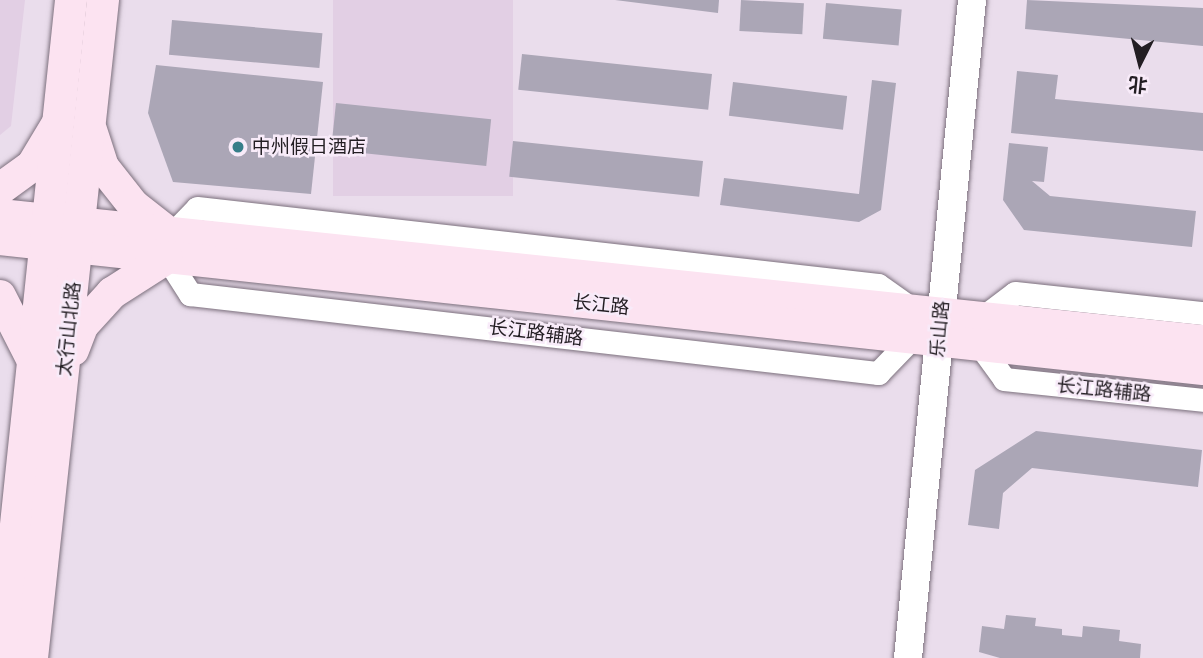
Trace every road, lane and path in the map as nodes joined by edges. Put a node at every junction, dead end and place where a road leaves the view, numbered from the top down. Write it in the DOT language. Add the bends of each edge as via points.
graph roads {
  1 [pos="71,0"];
  2 [pos="103,0"];
  3 [pos="972,0"];
  4 [pos="75,121"];
  5 [pos="0,189"];
  6 [pos="0,215"];
  7 [pos="64,234"];
  8 [pos="0,239"];
  9 [pos="169,246"];
  10 [pos="0,296"];
  11 [pos="1203,313"];
  12 [pos="926,326"];
  13 [pos="981,332"];
  14 [pos="1203,341"];
  15 [pos="34,363"];
  16 [pos="1203,369"];
  17 [pos="65,371"];
  18 [pos="1203,400"];
  19 [pos="2,658"];
  20 [pos="32,658"];
  21 [pos="908,658"];
  1 -- 4 [label="main road, 太行山北路"];
  2 -- 4 [label="main road, 太行山北路"];
  3 -- 12 [label="street, 乐山路"];
  4 -- 5 [label="main road" via="33,166"];
  4 -- 7 [label="main road, 太行山北路"];
  4 -- 9 [label="main road" via="103,167"];
  6 -- 7 [label="main road, 长江路"];
  7 -- 8 [label="main road, 长江路"];
  7 -- 9 [label="main road, 长江路"];
  7 -- 15 [label="main road, 太行山北路"];
  7 -- 17 [label="main road, 太行山北路"];
  9 -- 12 [label="main road, 长江路"];
  9 -- 12 [label="street" via="197,208 878,285"];
  9 -- 17 [label="main road" via="112,293 82,326"];
  10 -- 15 [label="main road"];
  11 -- 13 [label="street" via="1015,293"];
  12 -- 13 [label="main road, 长江路"];
  12 -- 21 [label="street, 乐山路"];
  13 -- 14 [label="main road, 长江路"];
  13 -- 16 [label="main road, 长江路"];
  13 -- 18 [label="street, 长江路辅路" via="1004,379"];
  15 -- 19 [label="main road, 太行山北路"];
  17 -- 20 [label="main road, 太行山北路"];
}
